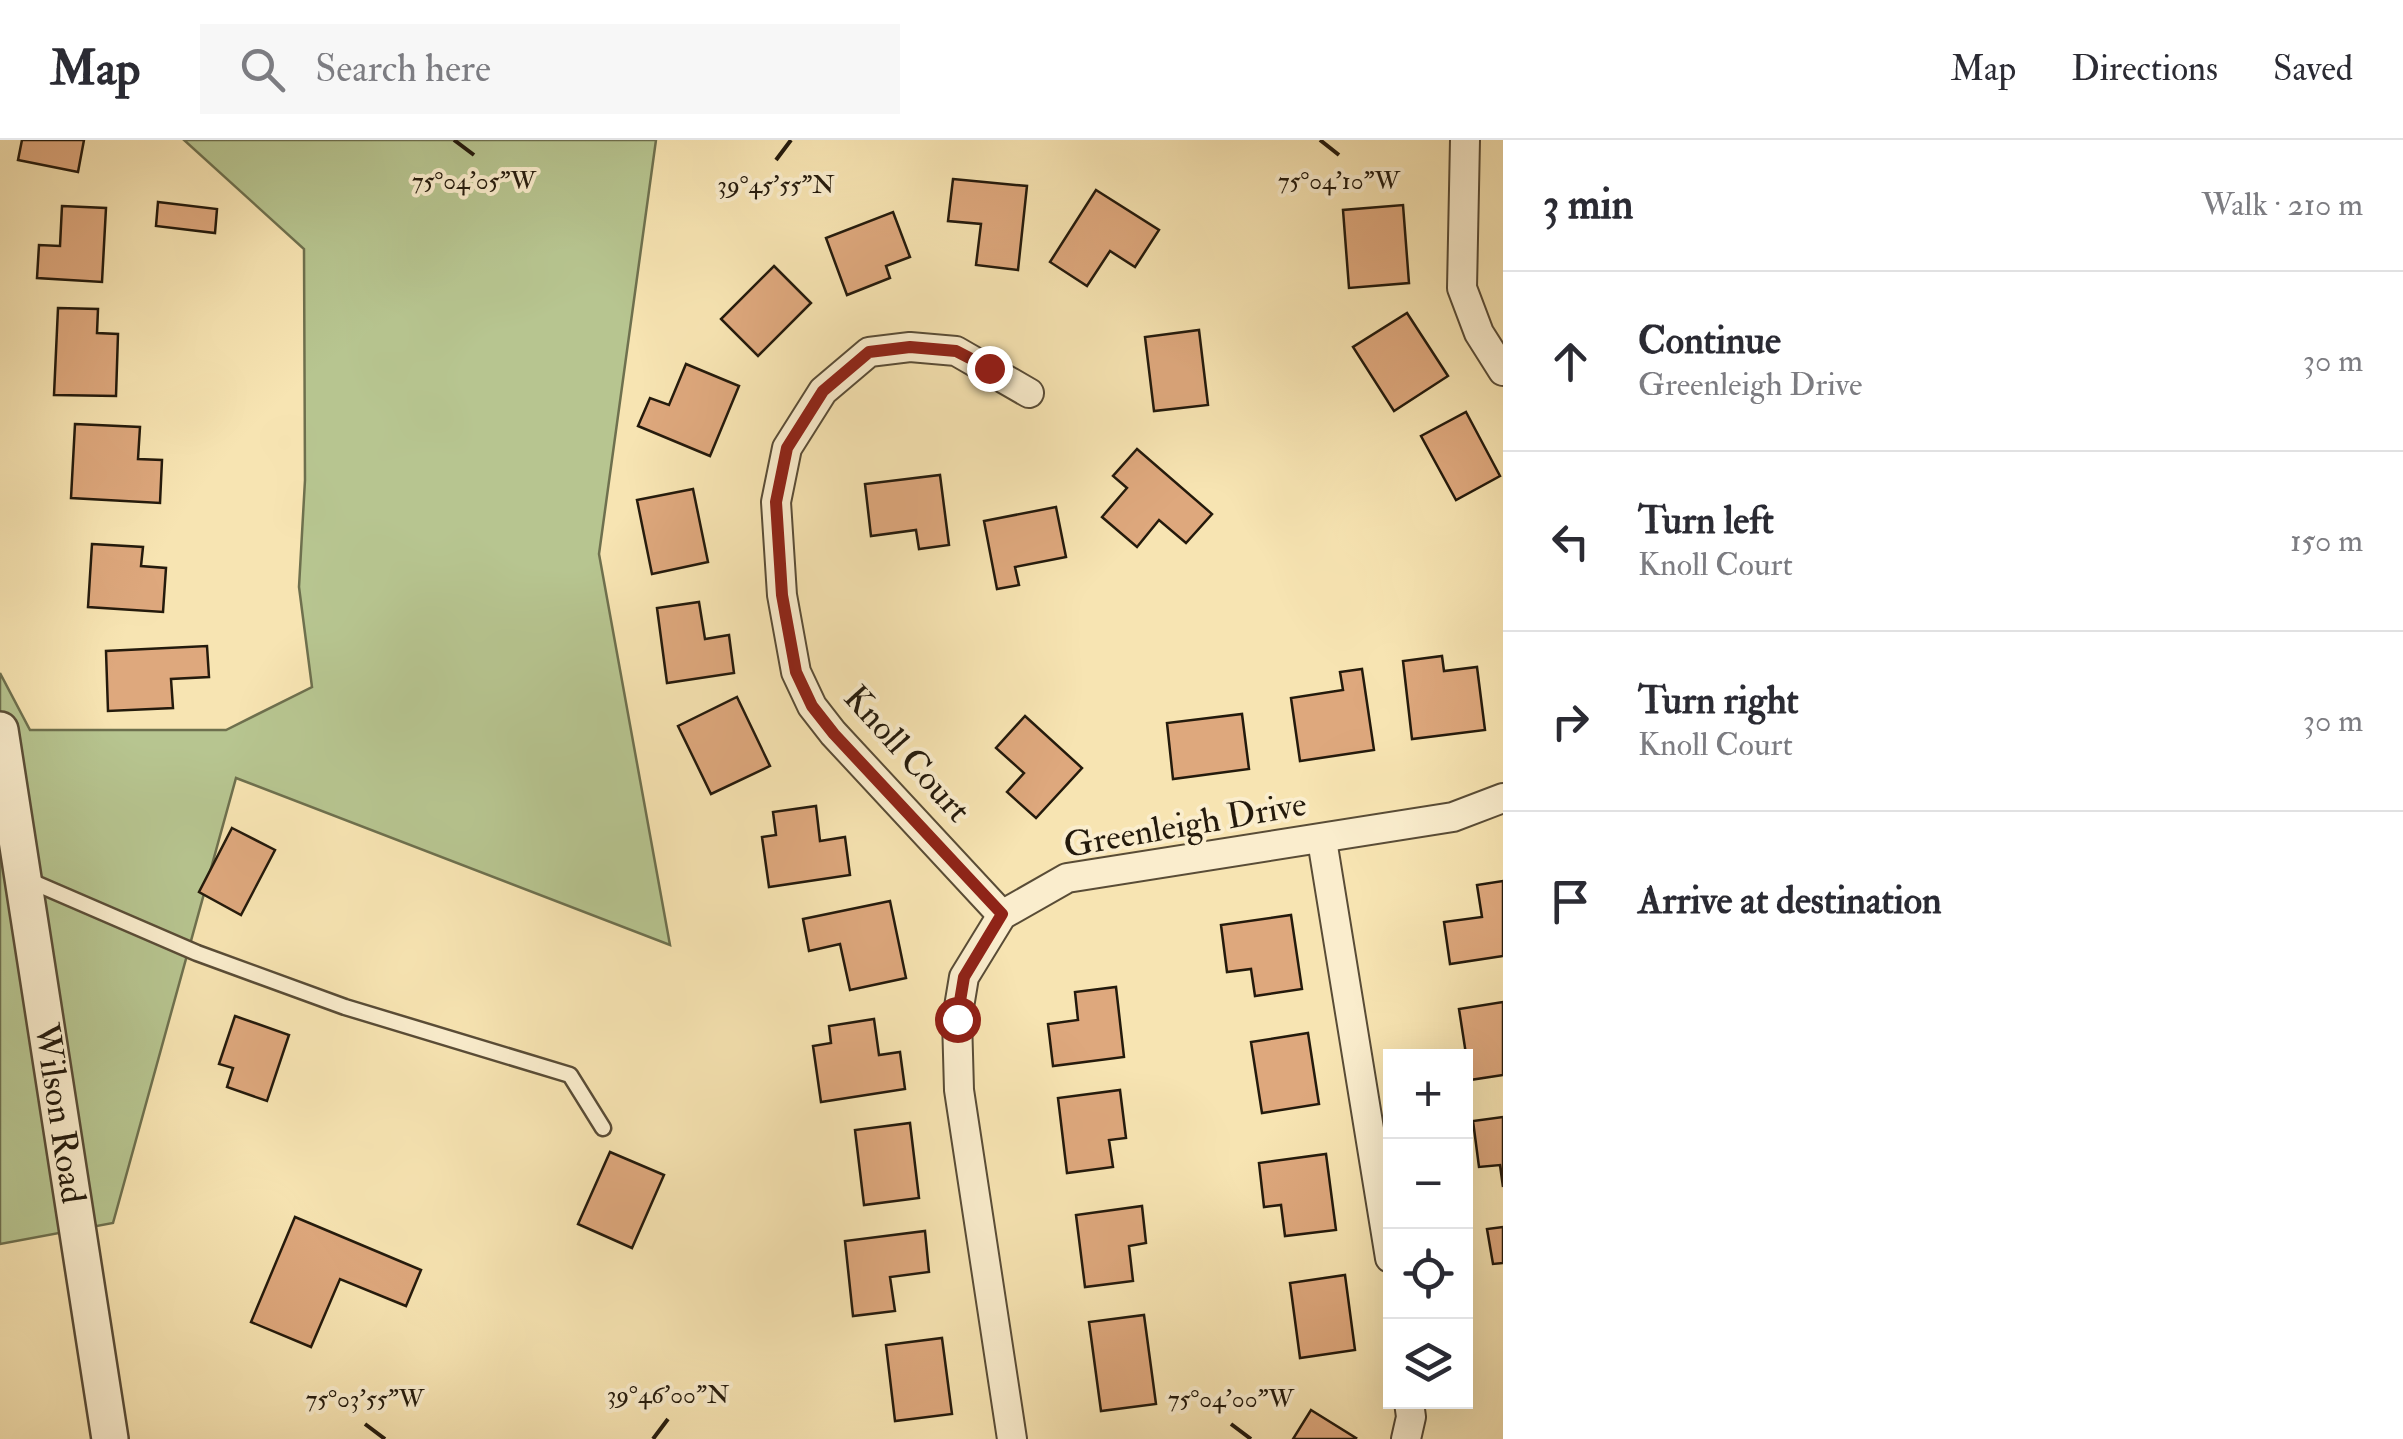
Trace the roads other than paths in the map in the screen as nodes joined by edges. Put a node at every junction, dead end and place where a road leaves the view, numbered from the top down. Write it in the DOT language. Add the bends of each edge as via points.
graph roads {
  1 [pos="1465,140"];
  2 [pos="1503,372"];
  3 [pos="1029,393"];
  4 [pos="0,730"];
  5 [pos="1503,798"];
  6 [pos="1322,840"];
  7 [pos="23,878"];
  8 [pos="1002,914"];
  9 [pos="603,1128"];
  10 [pos="1385,1229"];
  11 [pos="1410,1409"];
  12 [pos="110,1439"];
  13 [pos="1012,1439"];
  14 [pos="1406,1439"];
  1 -- 2 [label="street" via="1462,288"];
  3 -- 8 [label="street, Knoll Court" via="956,351 869,352 823,391 787,448 776,502 782,595 796,672 812,706"];
  4 -- 7 [label="street, Wilson Road"];
  5 -- 6 [label="street, Greenleigh Drive" via="1453,817"];
  6 -- 8 [label="street, Greenleigh Drive" via="1067,878"];
  6 -- 10 [label="street"];
  7 -- 9 [label="lane" via="345,1007 570,1075"];
  7 -- 12 [label="street, Wilson Road"];
  8 -- 13 [label="street, Greenleigh Drive" via="964,977 957,1019 959,1090"];
  11 -- 14 [label="street"];
}
